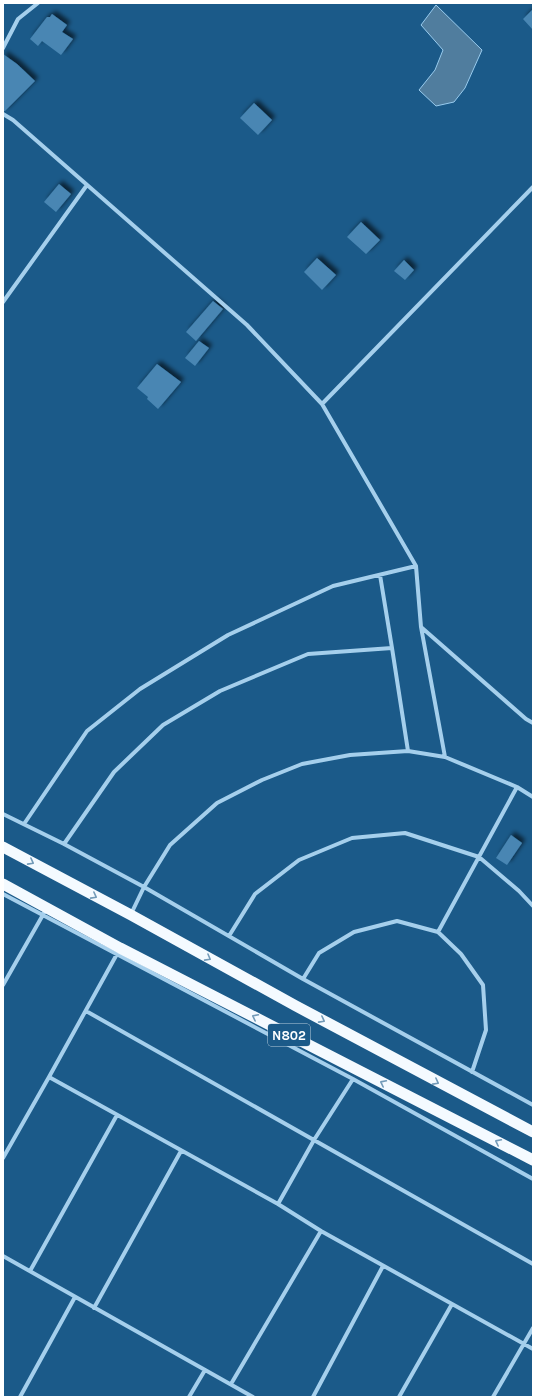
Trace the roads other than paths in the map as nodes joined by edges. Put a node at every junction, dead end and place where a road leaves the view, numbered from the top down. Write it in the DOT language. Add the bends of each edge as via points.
graph roads {
  1 [pos="38,3"];
  2 [pos="3,48"];
  3 [pos="3,114"];
  4 [pos="87,185"];
  5 [pos="533,187"];
  6 [pos="3,302"];
  7 [pos="322,404"];
  8 [pos="416,566"];
  9 [pos="380,575"];
  10 [pos="421,628"];
  11 [pos="392,648"];
  12 [pos="533,722"];
  13 [pos="408,750"];
  14 [pos="444,757"];
  15 [pos="517,787"];
  16 [pos="533,798"];
  17 [pos="3,814"];
  18 [pos="24,824"];
  19 [pos="64,844"];
  20 [pos="3,847"];
  21 [pos="479,857"];
  22 [pos="3,884"];
  23 [pos="144,888"];
  24 [pos="3,894"];
  25 [pos="533,906"];
  26 [pos="45,911"];
  27 [pos="131,915"];
  28 [pos="438,932"];
  29 [pos="229,936"];
  30 [pos="118,951"];
  31 [pos="303,979"];
  32 [pos="3,985"];
  33 [pos="86,1011"];
  34 [pos="472,1072"];
  35 [pos="49,1077"];
  36 [pos="353,1080"];
  37 [pos="533,1105"];
  38 [pos="117,1115"];
  39 [pos="533,1132"];
  40 [pos="314,1140"];
  41 [pos="181,1151"];
  42 [pos="3,1158"];
  43 [pos="533,1160"];
  44 [pos="533,1179"];
  45 [pos="278,1204"];
  46 [pos="321,1232"];
  47 [pos="3,1256"];
  48 [pos="533,1264"];
  49 [pos="383,1266"];
  50 [pos="30,1271"];
  51 [pos="75,1297"];
  52 [pos="452,1304"];
  53 [pos="94,1308"];
  54 [pos="533,1328"];
  55 [pos="523,1343"];
  56 [pos="533,1349"];
  57 [pos="205,1370"];
  58 [pos="231,1384"];
  59 [pos="20,1397"];
  60 [pos="189,1397"];
  61 [pos="253,1397"];
  62 [pos="313,1397"];
  63 [pos="399,1397"];
  64 [pos="493,1397"];
  1 -- 2 [label="street" via="18,19"];
  3 -- 4 [label="street"];
  4 -- 6 [label="street"];
  4 -- 7 [label="street" via="247,325"];
  5 -- 7 [label="street"];
  7 -- 8 [label="street"];
  8 -- 9 [label="street"];
  8 -- 10 [label="street"];
  9 -- 11 [label="street"];
  9 -- 18 [label="street" via="333,586 235,632 140,689 88,731"];
  10 -- 12 [label="street" via="526,719"];
  10 -- 14 [label="street"];
  11 -- 13 [label="street"];
  11 -- 19 [label="street" via="308,654 220,691 163,725 114,772"];
  13 -- 14 [label="street"];
  13 -- 23 [label="street" via="350,755 302,764 217,802 170,845"];
  14 -- 15 [label="street"];
  15 -- 16 [label="street"];
  15 -- 21 [label="street"];
  17 -- 18 [label="street"];
  18 -- 19 [label="street"];
  19 -- 23 [label="street"];
  20 -- 27 [label="highway, N802, one-way"];
  21 -- 25 [label="street"];
  21 -- 28 [label="street"];
  21 -- 29 [label="street" via="405,833 352,838 299,860 255,894"];
  22 -- 26 [label="highway, N802"];
  23 -- 27 [label="street"];
  23 -- 29 [label="street"];
  24 -- 26 [label="street"];
  26 -- 30 [label="highway, N802"];
  26 -- 32 [label="street"];
  27 -- 39 [label="highway, N802, one-way"];
  28 -- 31 [label="street" via="397,922 354,932 319,953"];
  28 -- 34 [label="street" via="460,954 483,985 486,1030"];
  29 -- 31 [label="street"];
  30 -- 33 [label="street"];
  30 -- 36 [label="street"];
  43 -- 30 [label="highway, N802, one-way"];
  31 -- 34 [label="street"];
  33 -- 35 [label="street"];
  33 -- 40 [label="street"];
  34 -- 37 [label="street"];
  35 -- 38 [label="street"];
  35 -- 42 [label="street"];
  36 -- 40 [label="street"];
  36 -- 44 [label="street"];
  38 -- 41 [label="street"];
  38 -- 50 [label="street"];
  40 -- 45 [label="street"];
  40 -- 48 [label="street"];
  41 -- 45 [label="street"];
  41 -- 53 [label="street"];
  45 -- 46 [label="street"];
  46 -- 49 [label="street"];
  46 -- 58 [label="street"];
  47 -- 50 [label="street"];
  49 -- 52 [label="street"];
  49 -- 62 [label="street"];
  50 -- 51 [label="street"];
  51 -- 53 [label="street"];
  51 -- 59 [label="street"];
  52 -- 55 [label="street"];
  52 -- 63 [label="street"];
  53 -- 57 [label="street"];
  54 -- 55 [label="street"];
  55 -- 56 [label="street"];
  55 -- 64 [label="street"];
  57 -- 58 [label="street"];
  57 -- 60 [label="street"];
  58 -- 61 [label="street"];
}
